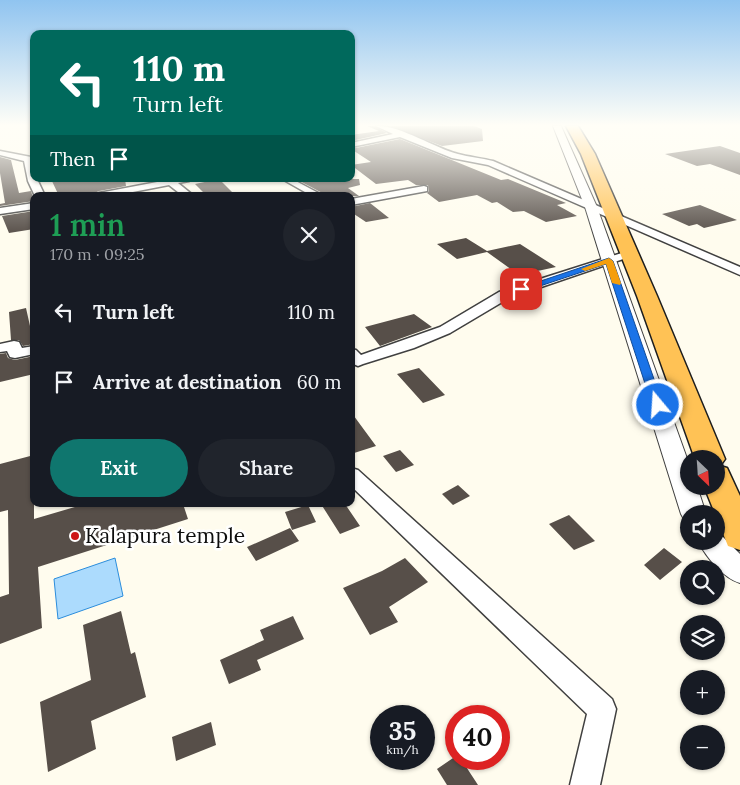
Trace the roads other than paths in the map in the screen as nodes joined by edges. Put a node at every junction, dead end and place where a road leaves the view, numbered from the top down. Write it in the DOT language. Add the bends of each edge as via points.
graph roads {
  1 [pos="484,163"];
  2 [pos="572,163"];
  3 [pos="591,163"];
  4 [pos="171,182"];
  5 [pos="292,182"];
  6 [pos="424,189"];
  7 [pos="120,192"];
  8 [pos="184,192"];
  9 [pos="310,192"];
  10 [pos="355,201"];
  11 [pos="30,207"];
  12 [pos="591,207"];
  13 [pos="0,211"];
  14 [pos="613,216"];
  15 [pos="618,258"];
  16 [pos="740,271"];
  17 [pos="0,348"];
  18 [pos="30,351"];
  19 [pos="355,359"];
  20 [pos="707,450"];
  21 [pos="355,479"];
  22 [pos="723,495"];
  23 [pos="691,505"];
  24 [pos="740,537"];
  25 [pos="719,550"];
  26 [pos="740,572"];
  27 [pos="585,785"];
  1 -- 12 [label="street"];
  2 -- 12 [label="street"];
  3 -- 14 [label="highway"];
  4 -- 7 [label="street"];
  4 -- 8 [label="street"];
  5 -- 9 [label="street"];
  6 -- 10 [label="street"];
  11 -- 13 [label="street"];
  12 -- 14 [label="street"];
  12 -- 15 [label="street"];
  14 -- 15 [label="highway"];
  14 -- 16 [label="street"];
  15 -- 19 [label="street" via="504,295 431,336"];
  15 -- 20 [label="highway" via="647,296"];
  15 -- 23 [label="street"];
  17 -- 18 [label="street" via="14,345 15,354"];
  21 -- 27 [label="street" via="602,709"];
  22 -- 24 [label="highway"];
  25 -- 26 [label="street"];
}
